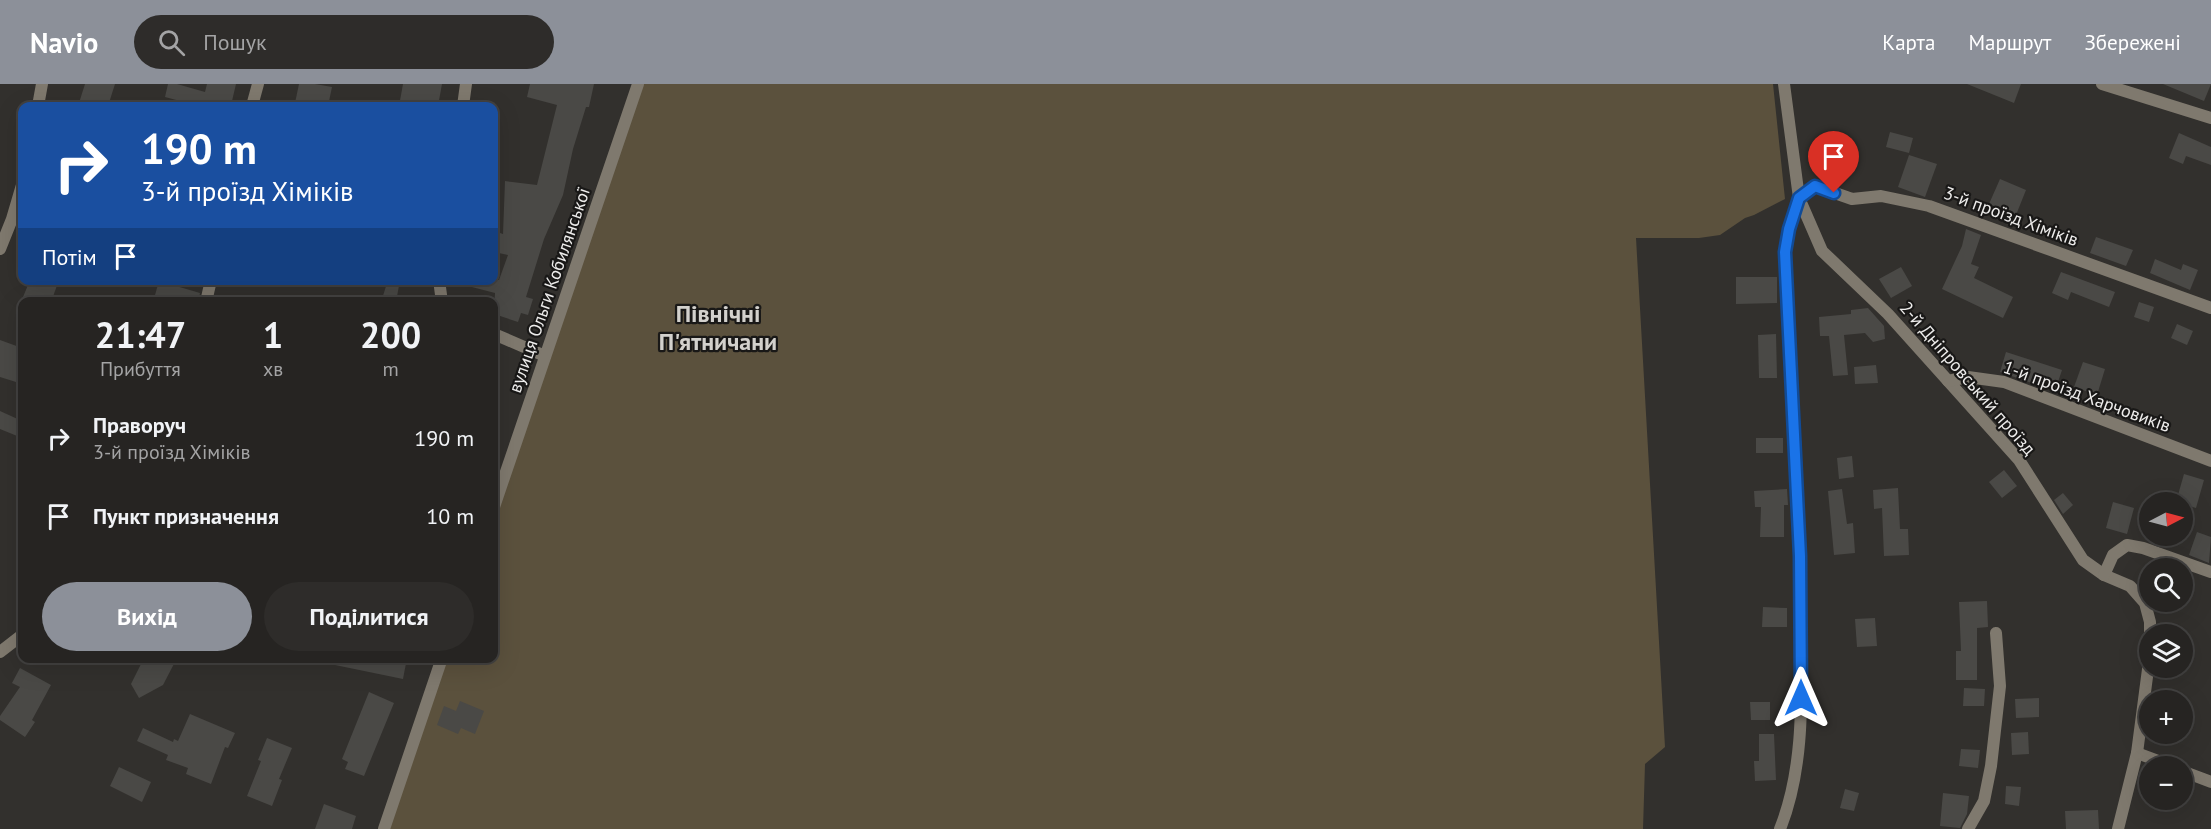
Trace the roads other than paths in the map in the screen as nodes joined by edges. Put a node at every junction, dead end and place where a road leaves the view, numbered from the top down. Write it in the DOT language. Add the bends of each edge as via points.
graph roads {
  1 [pos="42,84"];
  2 [pos="258,84"];
  3 [pos="466,84"];
  4 [pos="638,84"];
  5 [pos="1784,84"];
  6 [pos="2102,84"];
  7 [pos="39,102"];
  8 [pos="253,102"];
  9 [pos="464,102"];
  10 [pos="2211,118"];
  11 [pos="1799,198"];
  12 [pos="18,199"];
  13 [pos="0,249"];
  14 [pos="2211,308"];
  15 [pos="498,336"];
  16 [pos="545,356"];
  17 [pos="1948,381"];
  18 [pos="2211,461"];
  19 [pos="498,495"];
  20 [pos="2211,573"];
  21 [pos="2104,574"];
  22 [pos="2150,624"];
  23 [pos="1996,633"];
  24 [pos="18,637"];
  25 [pos="1,648"];
  26 [pos="440,663"];
  27 [pos="2147,678"];
  28 [pos="2137,753"];
  29 [pos="2145,756"];
  30 [pos="2193,775"];
  31 [pos="2211,782"];
  32 [pos="384,829"];
  33 [pos="1780,829"];
  34 [pos="1968,829"];
  35 [pos="2118,829"];
  1 -- 7 [label="street"];
  2 -- 8 [label="street"];
  3 -- 9 [label="street"];
  4 -- 16 [label="street, вулиця Ольги Кобилянської"];
  5 -- 11 [label="street"];
  6 -- 10 [label="street"];
  11 -- 14 [label="street, 3-й проїзд Хіміків" via="1815,186 1852,198 1881,196 1929,206"];
  11 -- 17 [label="street, 2-й Дніпровський проїзд" via="1822,250 1888,314"];
  11 -- 33 [label="street" via="1785,252 1800,556 1801,698 1796,772 1790,806"];
  12 -- 13 [label="street"];
  15 -- 16 [label="street"];
  16 -- 19 [label="street, вулиця Ольги Кобилянської"];
  17 -- 18 [label="street, 1-й проїзд Харчовиків" via="1968,377 2004,382"];
  17 -- 21 [label="street, 2-й Дніпровський проїзд" via="2019,460 2084,560"];
  20 -- 21 [label="street" via="2127,545 2113,555"];
  21 -- 22 [label="street, 2-й Дніпровський проїзд" via="2130,586 2145,603"];
  23 -- 34 [label="street" via="2000,686 1991,766 1984,801"];
  24 -- 25 [label="street"];
  26 -- 32 [label="street"];
  27 -- 28 [label="street"];
  28 -- 29 [label="street"];
  28 -- 35 [label="street"];
  30 -- 31 [label="street"];
}
